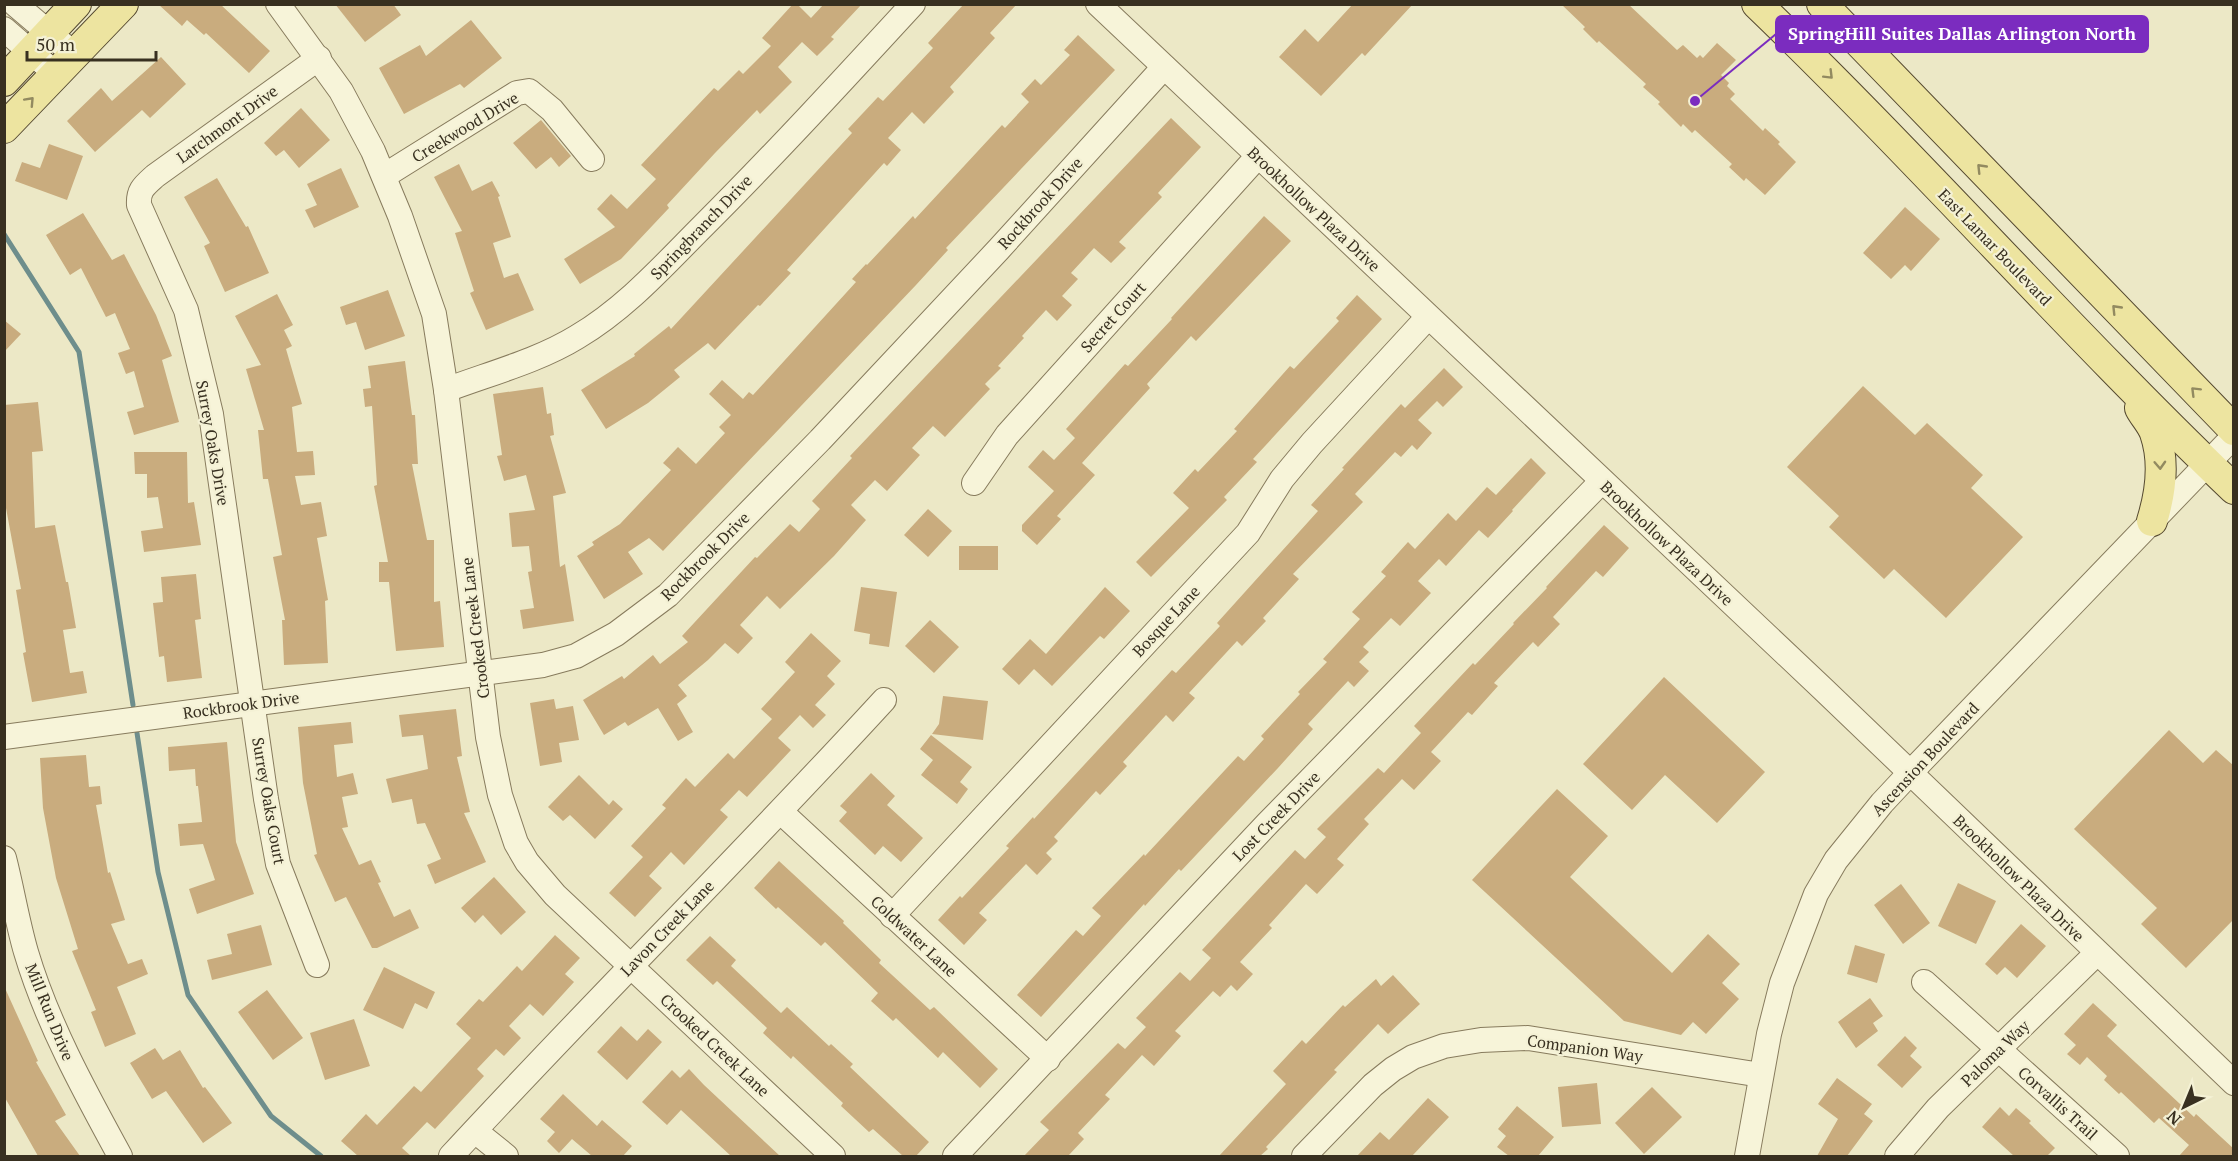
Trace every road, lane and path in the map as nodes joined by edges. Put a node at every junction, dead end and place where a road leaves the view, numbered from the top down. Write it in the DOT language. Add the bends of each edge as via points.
graph roads {
  1 [pos="15,4"];
  2 [pos="76,4"];
  3 [pos="123,4"];
  4 [pos="278,4"];
  5 [pos="913,4"];
  6 [pos="1098,4"];
  7 [pos="1757,4"];
  8 [pos="1822,4"];
  9 [pos="4,29"];
  10 [pos="40,43"];
  11 [pos="319,58"];
  12 [pos="65,65"];
  13 [pos="1164,67"];
  14 [pos="4,81"];
  15 [pos="4,128"];
  16 [pos="1258,156"];
  17 [pos="592,159"];
  18 [pos="384,176"];
  19 [pos="138,194"];
  20 [pos="1428,317"];
  21 [pos="2118,376"];
  22 [pos="446,390"];
  23 [pos="2234,430"];
  24 [pos="2234,436"];
  25 [pos="2207,464"];
  26 [pos="1602,481"];
  27 [pos="974,483"];
  28 [pos="2234,489"];
  29 [pos="2152,521"];
  30 [pos="480,674"];
  31 [pos="884,700"];
  32 [pos="252,703"];
  33 [pos="4,737"];
  34 [pos="1910,773"];
  35 [pos="781,812"];
  36 [pos="4,858"];
  37 [pos="892,916"];
  38 [pos="2097,953"];
  39 [pos="317,965"];
  40 [pos="631,965"];
  41 [pos="1924,982"];
  42 [pos="1999,1049"];
  43 [pos="1048,1059"];
  44 [pos="1761,1075"];
  45 [pos="2234,1083"];
  46 [pos="475,1131"];
  47 [pos="120,1156"];
  48 [pos="451,1156"];
  49 [pos="506,1156"];
  50 [pos="833,1156"];
  51 [pos="955,1156"];
  52 [pos="1304,1156"];
  53 [pos="1747,1156"];
  54 [pos="1897,1156"];
  55 [pos="2117,1156"];
  1 -- 10 [label="street"];
  2 -- 10 [label="main road"];
  3 -- 12 [label="main road"];
  4 -- 11 [label="street, Crooked Creek Lane"];
  5 -- 22 [label="street, Springbranch Drive" via="722,208 607,318 575,339"];
  6 -- 13 [label="street, Brookhollow Plaza Drive"];
  7 -- 21 [label="main road, East Lamar Boulevard, one-way"];
  23 -- 8 [label="main road, one-way"];
  9 -- 10 [label="street"];
  10 -- 12 [label="street"];
  10 -- 14 [label="main road"];
  11 -- 18 [label="street, Crooked Creek Lane" via="341,91"];
  11 -- 19 [label="street, Larchmont Drive" via="155,176"];
  15 -- 12 [label="main road, one-way"];
  13 -- 16 [label="street, Brookhollow Plaza Drive"];
  13 -- 30 [label="street, Rockbrook Drive" via="820,440 668,595 616,634 576,656"];
  16 -- 20 [label="street, Brookhollow Plaza Drive"];
  16 -- 27 [label="street, Secret Court" via="1007,435"];
  17 -- 18 [label="street, Creekwood Drive" via="552,110 530,91 517,93"];
  18 -- 22 [label="street, Crooked Creek Lane" via="434,314"];
  19 -- 32 [label="street, Surrey Oaks Drive" via="139,205 186,310 211,414"];
  20 -- 26 [label="street, Brookhollow Plaza Drive"];
  20 -- 37 [label="street, Bosque Lane" via="1282,479 1248,533"];
  21 -- 25 [label="main road, East Lamar Boulevard"];
  21 -- 29 [label="main road, one-way" via="2154,431 2161,460 2160,496"];
  22 -- 30 [label="street, Crooked Creek Lane"];
  24 -- 25 [label="street, Ascension Boulevard"];
  25 -- 28 [label="main road, East Lamar Boulevard"];
  25 -- 29 [label="street, Ascension Boulevard"];
  26 -- 34 [label="street, Brookhollow Plaza Drive"];
  26 -- 43 [label="street, Lost Creek Drive" via="1267,824"];
  29 -- 34 [label="street, Ascension Boulevard"];
  30 -- 32 [label="street, Rockbrook Drive"];
  30 -- 40 [label="street, Crooked Creek Lane" via="500,795 516,843 555,895"];
  31 -- 35 [label="street, Lavon Creek Lane"];
  32 -- 33 [label="street, Rockbrook Drive"];
  32 -- 39 [label="street, Surrey Oaks Court" via="278,864"];
  34 -- 38 [label="street, Brookhollow Plaza Drive"];
  34 -- 44 [label="street, Ascension Boulevard" via="1836,860 1816,894 1786,969"];
  35 -- 37 [label="street, Coldwater Lane"];
  35 -- 40 [label="street, Lavon Creek Lane"];
  36 -- 47 [label="street, Mill Run Drive" via="26,952 78,1080"];
  37 -- 43 [label="street, Coldwater Lane"];
  38 -- 42 [label="street, Paloma Way"];
  38 -- 45 [label="street, Brookhollow Plaza Drive"];
  40 -- 46 [label="street, Lavon Creek Lane"];
  40 -- 50 [label="street, Crooked Creek Lane"];
  41 -- 42 [label="street, Corvallis Trail"];
  42 -- 54 [label="street, Paloma Way" via="1938,1108"];
  42 -- 55 [label="street, Corvallis Trail"];
  43 -- 51 [label="street, Lost Creek Drive"];
  44 -- 52 [label="street, Companion Way" via="1528,1038 1444,1046 1393,1069"];
  44 -- 53 [label="street, Ascension Boulevard"];
  46 -- 48 [label="street, Lavon Creek Lane"];
  46 -- 49 [label="street"];
}
